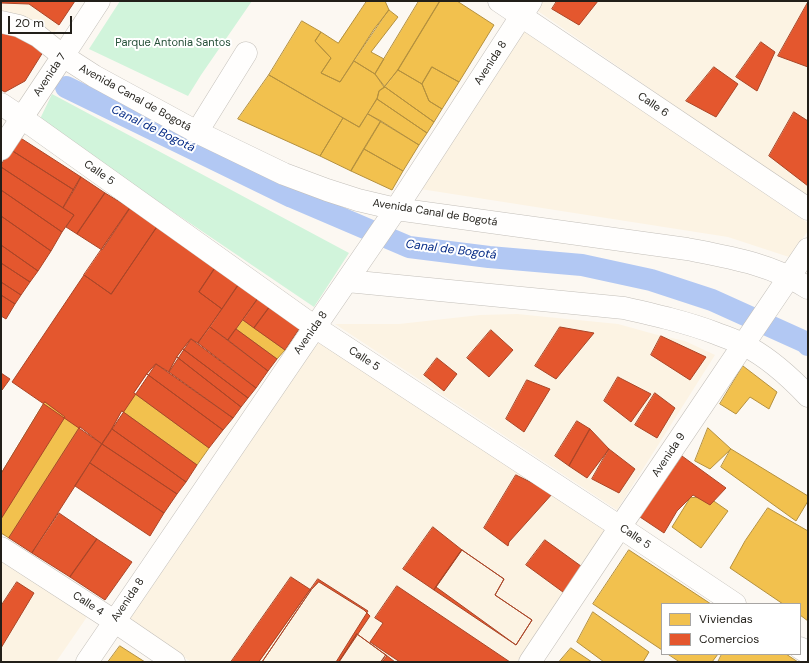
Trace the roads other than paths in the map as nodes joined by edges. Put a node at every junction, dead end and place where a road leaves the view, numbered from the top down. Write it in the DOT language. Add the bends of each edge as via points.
graph roads {
  1 [pos="100,1"];
  2 [pos="499,1"];
  3 [pos="526,8"];
  4 [pos="1,22"];
  5 [pos="246,53"];
  6 [pos="63,56"];
  7 [pos="1,104"];
  8 [pos="22,118"];
  9 [pos="197,132"];
  10 [pos="1,149"];
  11 [pos="396,209"];
  12 [pos="808,209"];
  13 [pos="808,249"];
  14 [pos="789,277"];
  15 [pos="347,281"];
  16 [pos="808,288"];
  17 [pos="315,327"];
  18 [pos="749,336"];
  19 [pos="808,396"];
  20 [pos="620,527"];
  21 [pos="1,548"];
  22 [pos="734,603"];
  23 [pos="114,621"];
  24 [pos="87,662"];
  25 [pos="174,662"];
  26 [pos="530,662"];
  1 -- 6 [label="street, Avenida 7"];
  2 -- 3 [label="street, Calle 6"];
  3 -- 11 [label="street, Avenida 8"];
  3 -- 12 [label="street, Calle 6"];
  4 -- 6 [label="street, Avenida Canal de Bogotá" via="19,26 38,36"];
  5 -- 9 [label="street"];
  6 -- 8 [label="street, Avenida 7"];
  6 -- 9 [label="street, Avenida Canal de Bogotá" via="94,76"];
  7 -- 8 [label="street, Calle 5"];
  8 -- 10 [label="street, Avenida 7"];
  8 -- 17 [label="street, Calle 5"];
  9 -- 11 [label="street, Avenida Canal de Bogotá" via="284,174 358,200"];
  11 -- 14 [label="street, Avenida Canal de Bogotá" via="687,249 748,262"];
  11 -- 15 [label="street, Avenida 8"];
  13 -- 14 [label="street, Avenida 9"];
  14 -- 16 [label="street, Avenida Canal de Bogotá"];
  14 -- 18 [label="street, Avenida 9"];
  15 -- 17 [label="street, Avenida 8"];
  15 -- 18 [label="street" via="624,308 705,329"];
  17 -- 20 [label="street, Calle 5"];
  17 -- 23 [label="street, Avenida 8"];
  18 -- 19 [label="street" via="763,356"];
  18 -- 20 [label="street, Avenida 9"];
  20 -- 22 [label="street, Calle 5"];
  20 -- 26 [label="street, Avenida 9"];
  21 -- 23 [label="street, Calle 4"];
  23 -- 24 [label="street, Avenida 8"];
  23 -- 25 [label="street, Calle 4"];
}
